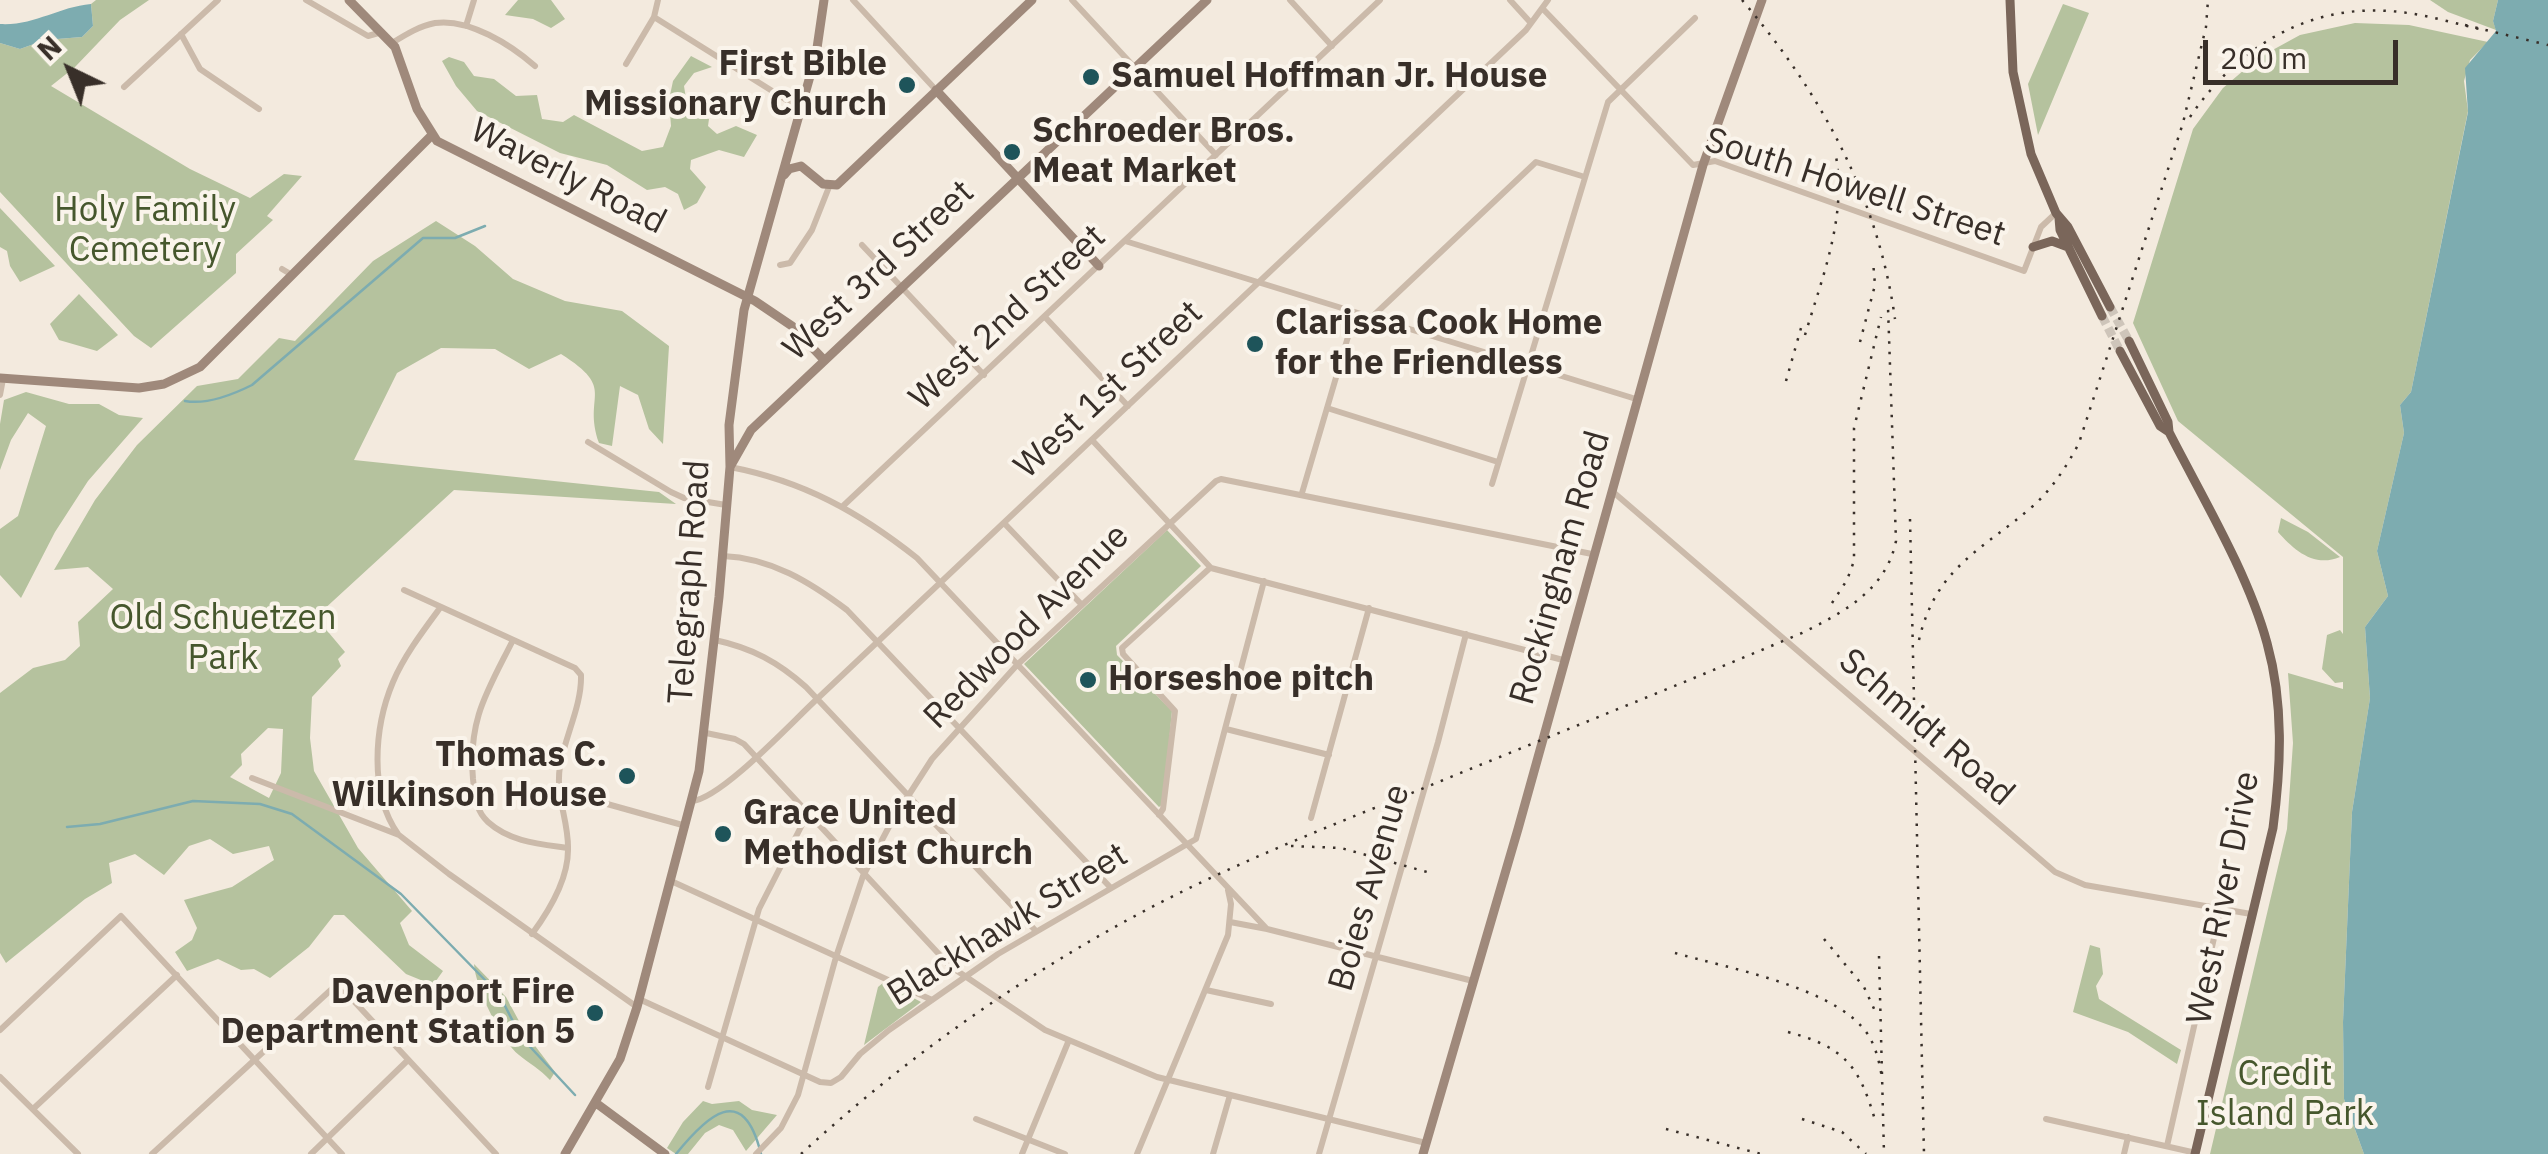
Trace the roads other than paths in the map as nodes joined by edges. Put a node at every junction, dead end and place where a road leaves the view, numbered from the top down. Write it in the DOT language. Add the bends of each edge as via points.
graph roads {
  1 [pos="218,0"];
  2 [pos="306,0"];
  3 [pos="474,0"];
  4 [pos="658,0"];
  5 [pos="824,0"];
  6 [pos="1032,0"];
  7 [pos="1072,0"];
  8 [pos="1207,0"];
  9 [pos="1290,0"];
  10 [pos="1380,0"];
  11 [pos="1510,0"];
  12 [pos="1548,0"];
  13 [pos="1762,0"];
  14 [pos="2010,0"];
  15 [pos="856,1"];
  16 [pos="354,2"];
  17 [pos="1543,9"];
  18 [pos="654,17"];
  19 [pos="1695,18"];
  20 [pos="1530,22"];
  21 [pos="466,26"];
  22 [pos="383,32"];
  23 [pos="181,34"];
  24 [pos="392,42"];
  25 [pos="1332,46"];
  26 [pos="626,64"];
  27 [pos="535,66"];
  28 [pos="1134,68"];
  29 [pos="124,87"];
  30 [pos="1619,89"];
  31 [pos="936,90"];
  32 [pos="260,109"];
  33 [pos="802,110"];
  34 [pos="432,135"];
  35 [pos="790,148"];
  36 [pos="1216,156"];
  37 [pos="1702,165"];
  38 [pos="801,166"];
  39 [pos="782,177"];
  40 [pos="1586,177"];
  41 [pos="1018,178"];
  42 [pos="829,187"];
  43 [pos="2058,215"];
  44 [pos="1125,241"];
  45 [pos="862,245"];
  46 [pos="2033,247"];
  47 [pos="2068,248"];
  48 [pos="780,265"];
  49 [pos="1098,266"];
  50 [pos="282,269"];
  51 [pos="292,275"];
  52 [pos="1258,283"];
  53 [pos="900,288"];
  54 [pos="746,296"];
  55 [pos="2110,306"];
  56 [pos="1356,313"];
  57 [pos="2102,316"];
  58 [pos="1045,317"];
  59 [pos="1372,318"];
  60 [pos="2128,341"];
  61 [pos="2120,351"];
  62 [pos="824,360"];
  63 [pos="1528,366"];
  64 [pos="984,375"];
  65 [pos="1,379"];
  66 [pos="0,395"];
  67 [pos="1636,398"];
  68 [pos="1128,406"];
  69 [pos="1327,408"];
  70 [pos="729,424"];
  71 [pos="750,430"];
  72 [pos="2169,432"];
  73 [pos="1092,440"];
  74 [pos="588,442"];
  75 [pos="1498,462"];
  76 [pos="730,467"];
  77 [pos="1492,484"];
  78 [pos="1610,490"];
  79 [pos="1302,493"];
  80 [pos="726,505"];
  81 [pos="844,506"];
  82 [pos="1004,523"];
  83 [pos="1168,523"];
  84 [pos="1592,554"];
  85 [pos="722,556"];
  86 [pos="1211,568"];
  87 [pos="1264,582"];
  88 [pos="941,583"];
  89 [pos="404,590"];
  90 [pos="1082,605"];
  91 [pos="440,608"];
  92 [pos="1369,608"];
  93 [pos="1466,634"];
  94 [pos="513,640"];
  95 [pos="715,640"];
  96 [pos="879,640"];
  97 [pos="1563,660"];
  98 [pos="1018,664"];
  99 [pos="816,699"];
  100 [pos="959,726"];
  101 [pos="1226,730"];
  102 [pos="706,732"];
  103 [pos="1329,756"];
  104 [pos="754,758"];
  105 [pos="252,778"];
  106 [pos="558,790"];
  107 [pos="907,796"];
  108 [pos="692,801"];
  109 [pos="806,815"];
  110 [pos="1159,815"];
  111 [pos="1311,818"];
  112 [pos="686,826"];
  113 [pos="399,835"];
  114 [pos="1188,845"];
  115 [pos="568,848"];
  116 [pos="864,876"];
  117 [pos="671,881"];
  118 [pos="1110,886"];
  119 [pos="1228,889"];
  120 [pos="2220,907"];
  121 [pos="2251,914"];
  122 [pos="756,918"];
  123 [pos="1230,922"];
  124 [pos="1267,929"];
  125 [pos="1035,930"];
  126 [pos="532,934"];
  127 [pos="836,957"];
  128 [pos="1375,957"];
  129 [pos="177,976"];
  130 [pos="964,977"];
  131 [pos="1474,981"];
  132 [pos="1206,990"];
  133 [pos="932,1000"];
  134 [pos="638,1003"];
  135 [pos="1271,1004"];
  136 [pos="0,1030"];
  137 [pos="721,1037"];
  138 [pos="1069,1040"];
  139 [pos="254,1057"];
  140 [pos="407,1061"];
  141 [pos="804,1075"];
  142 [pos="0,1076"];
  143 [pos="1168,1080"];
  144 [pos="708,1087"];
  145 [pos="1230,1095"];
  146 [pos="596,1103"];
  147 [pos="33,1108"];
  148 [pos="976,1119"];
  149 [pos="2046,1119"];
  150 [pos="1329,1120"];
  151 [pos="2128,1137"];
  152 [pos="327,1138"];
  153 [pos="1028,1139"];
  154 [pos="2167,1146"];
  155 [pos="1424,1149"];
  156 [pos="2196,1153"];
  157 [pos="78,1154"];
  158 [pos="152,1154"];
  159 [pos="311,1154"];
  160 [pos="342,1154"];
  161 [pos="496,1154"];
  162 [pos="565,1154"];
  163 [pos="665,1154"];
  164 [pos="756,1154"];
  165 [pos="1022,1154"];
  166 [pos="1064,1154"];
  167 [pos="1136,1154"];
  168 [pos="1213,1154"];
  169 [pos="1319,1154"];
  170 [pos="2124,1154"];
  1 -- 23 [label="street"];
  2 -- 22 [label="street" via="368,36"];
  3 -- 21 [label="street"];
  4 -- 18 [label="street"];
  5 -- 33 [label="street, Telegraph Road"];
  6 -- 31 [label="street"];
  7 -- 28 [label="street"];
  8 -- 28 [label="street, West 3rd Street"];
  9 -- 25 [label="street"];
  10 -- 25 [label="street, West 2nd Street"];
  11 -- 20 [label="street"];
  12 -- 17 [label="street, West 1st Street"];
  13 -- 37 [label="street, Rockingham Road"];
  14 -- 43 [label="main road" via="2012,72 2026,136"];
  15 -- 31 [label="street"];
  16 -- 22 [label="street"];
  17 -- 20 [label="street, West 1st Street"];
  17 -- 30 [label="street, South Howell Street"];
  18 -- 26 [label="street"];
  18 -- 33 [label="street"];
  19 -- 30 [label="street"];
  20 -- 52 [label="street, West 1st Street"];
  21 -- 24 [label="street" via="436,23"];
  21 -- 27 [label="street"];
  22 -- 24 [label="street"];
  23 -- 29 [label="street"];
  23 -- 32 [label="street" via="200,69"];
  24 -- 34 [label="street"];
  25 -- 36 [label="street, West 2nd Street"];
  28 -- 36 [label="street"];
  28 -- 41 [label="street, West 3rd Street"];
  30 -- 37 [label="street, South Howell Street" via="1688,162"];
  30 -- 40 [label="street" via="1608,102"];
  31 -- 41 [label="street"];
  31 -- 42 [label="street"];
  33 -- 35 [label="street, Telegraph Road"];
  34 -- 51 [label="street, Waverly Road"];
  34 -- 54 [label="street, Waverly Road" via="473,162"];
  35 -- 38 [label="street"];
  35 -- 39 [label="street, Telegraph Road"];
  36 -- 44 [label="street, West 2nd Street"];
  37 -- 46 [label="street, South Howell Street" via="1716,161 2024,271"];
  37 -- 67 [label="street, Rockingham Road"];
  38 -- 39 [label="street"];
  38 -- 42 [label="street"];
  39 -- 54 [label="street, Telegraph Road"];
  40 -- 59 [label="street" via="1536,162"];
  40 -- 63 [label="street"];
  41 -- 49 [label="street"];
  41 -- 53 [label="street, West 3rd Street"];
  42 -- 48 [label="street" via="804,246"];
  43 -- 46 [label="street, South Howell Street" via="2045,220"];
  43 -- 47 [label="main road"];
  43 -- 55 [label="main road"];
  44 -- 49 [label="street, West 2nd Street"];
  44 -- 52 [label="street"];
  45 -- 53 [label="street"];
  46 -- 47 [label="main road" via="2052,241"];
  47 -- 57 [label="main road"];
  49 -- 58 [label="street, West 2nd Street"];
  50 -- 51 [label="street"];
  51 -- 65 [label="street, Waverly Road" via="200,367 164,384"];
  52 -- 56 [label="street"];
  52 -- 68 [label="street, West 1st Street"];
  53 -- 62 [label="street, West 3rd Street"];
  53 -- 64 [label="street"];
  54 -- 62 [label="street, Waverly Road" via="792,326"];
  54 -- 70 [label="street, Telegraph Road"];
  56 -- 59 [label="street"];
  56 -- 69 [label="street"];
  58 -- 64 [label="street, West 2nd Street"];
  58 -- 68 [label="street"];
  59 -- 63 [label="street"];
  60 -- 72 [label="main road, West River Drive"];
  61 -- 72 [label="main road, West River Drive"];
  62 -- 71 [label="street, West 3rd Street"];
  63 -- 67 [label="street"];
  63 -- 75 [label="street"];
  64 -- 81 [label="street, West 2nd Street"];
  65 -- 66 [label="street"];
  67 -- 78 [label="street, Rockingham Road"];
  68 -- 73 [label="street, West 1st Street"];
  69 -- 75 [label="street"];
  69 -- 79 [label="street"];
  70 -- 71 [label="street" via="737,432"];
  70 -- 76 [label="street, Telegraph Road"];
  71 -- 76 [label="street, West 3rd Street"];
  72 -- 121 [label="main road, West River Drive" via="2252,600 2273,673 2279,784"];
  73 -- 82 [label="street, West 1st Street"];
  73 -- 83 [label="street"];
  74 -- 80 [label="street" via="684,498"];
  75 -- 77 [label="street"];
  76 -- 80 [label="street, Telegraph Road"];
  76 -- 81 [label="street" via="787,480"];
  78 -- 84 [label="street, Rockingham Road"];
  78 -- 120 [label="street, Schmidt Road" via="2055,872 2085,885"];
  79 -- 83 [label="street, Redwood Avenue" via="1221,479"];
  79 -- 84 [label="street, Redwood Avenue"];
  80 -- 85 [label="street, Telegraph Road"];
  81 -- 88 [label="street"];
  82 -- 88 [label="street, West 1st Street"];
  82 -- 90 [label="street"];
  83 -- 86 [label="street"];
  83 -- 90 [label="street, Redwood Avenue"];
  84 -- 97 [label="street, Rockingham Road"];
  85 -- 95 [label="street, Telegraph Road"];
  85 -- 96 [label="street" via="787,570 848,610"];
  86 -- 87 [label="street"];
  86 -- 110 [label="street" via="1124,645 1123,654 1175,711"];
  87 -- 92 [label="street"];
  87 -- 101 [label="street"];
  88 -- 96 [label="street, West 1st Street"];
  88 -- 98 [label="street"];
  89 -- 91 [label="street"];
  90 -- 98 [label="street, Redwood Avenue"];
  91 -- 94 [label="street"];
  91 -- 113 [label="street" via="390,688 382,719 380,799"];
  92 -- 93 [label="street"];
  92 -- 103 [label="street"];
  93 -- 97 [label="street"];
  93 -- 128 [label="street, Boies Avenue"];
  94 -- 106 [label="street" via="581,675"];
  94 -- 115 [label="street" via="474,726 475,798 487,821 504,832"];
  95 -- 99 [label="street" via="773,660"];
  95 -- 102 [label="street, Telegraph Road"];
  96 -- 99 [label="street, West 1st Street"];
  96 -- 100 [label="street"];
  97 -- 131 [label="street, Rockingham Road"];
  98 -- 100 [label="street, Redwood Avenue"];
  98 -- 110 [label="street"];
  99 -- 104 [label="street, West 1st Street"];
  99 -- 107 [label="street"];
  100 -- 107 [label="street, Redwood Avenue"];
  100 -- 118 [label="street"];
  101 -- 103 [label="street"];
  101 -- 114 [label="street" via="1196,838"];
  102 -- 104 [label="street" via="735,739"];
  102 -- 108 [label="street, Telegraph Road"];
  103 -- 111 [label="street"];
  104 -- 108 [label="street, West 1st Street" via="704,800"];
  104 -- 109 [label="street"];
  105 -- 113 [label="street"];
  106 -- 112 [label="street"];
  106 -- 115 [label="street"];
  107 -- 116 [label="street, Redwood Avenue"];
  107 -- 125 [label="street"];
  108 -- 112 [label="street, Telegraph Road"];
  109 -- 116 [label="street"];
  109 -- 122 [label="street"];
  110 -- 114 [label="street"];
  112 -- 117 [label="street, Telegraph Road"];
  113 -- 126 [label="street"];
  114 -- 118 [label="street, Blackhawk Street"];
  114 -- 119 [label="street"];
  115 -- 126 [label="street" via="556,893"];
  116 -- 127 [label="street, Redwood Avenue"];
  116 -- 130 [label="street"];
  117 -- 122 [label="street"];
  117 -- 134 [label="street, Telegraph Road"];
  118 -- 125 [label="street, Blackhawk Street"];
  119 -- 123 [label="street"];
  119 -- 124 [label="street"];
  120 -- 121 [label="street, Schmidt Road"];
  120 -- 154 [label="street"];
  121 -- 156 [label="main road, West River Drive"];
  122 -- 127 [label="street"];
  122 -- 137 [label="street"];
  123 -- 124 [label="street"];
  123 -- 132 [label="street"];
  124 -- 128 [label="street"];
  125 -- 130 [label="street, Blackhawk Street"];
  126 -- 134 [label="street"];
  127 -- 133 [label="street"];
  127 -- 141 [label="street, Redwood Avenue"];
  128 -- 131 [label="street"];
  128 -- 150 [label="street, Boies Avenue"];
  129 -- 136 [label="street" via="121,916"];
  129 -- 139 [label="street"];
  129 -- 147 [label="street"];
  130 -- 133 [label="street, Blackhawk Street"];
  130 -- 138 [label="street"];
  131 -- 155 [label="street, Rockingham Road"];
  132 -- 135 [label="street"];
  132 -- 143 [label="street"];
  133 -- 141 [label="street, Blackhawk Street" via="860,1054 841,1078"];
  134 -- 137 [label="street"];
  134 -- 146 [label="street, Telegraph Road" via="620,1060"];
  137 -- 141 [label="street"];
  137 -- 144 [label="street"];
  138 -- 143 [label="street"];
  138 -- 153 [label="street"];
  139 -- 140 [label="street" via="334,987"];
  139 -- 152 [label="street"];
  139 -- 158 [label="street"];
  140 -- 152 [label="street"];
  140 -- 161 [label="street"];
  141 -- 164 [label="street, Redwood Avenue" via="781,1128"];
  142 -- 147 [label="street"];
  143 -- 145 [label="street"];
  143 -- 167 [label="street"];
  145 -- 150 [label="street"];
  145 -- 168 [label="street"];
  146 -- 162 [label="street, Telegraph Road"];
  146 -- 163 [label="street"];
  147 -- 157 [label="street"];
  148 -- 153 [label="street"];
  149 -- 151 [label="street"];
  150 -- 155 [label="street"];
  150 -- 169 [label="street, Boies Avenue"];
  151 -- 154 [label="street"];
  151 -- 170 [label="street"];
  152 -- 159 [label="street"];
  152 -- 160 [label="street"];
  153 -- 165 [label="street"];
  153 -- 166 [label="street"];
  154 -- 156 [label="street"];
}
